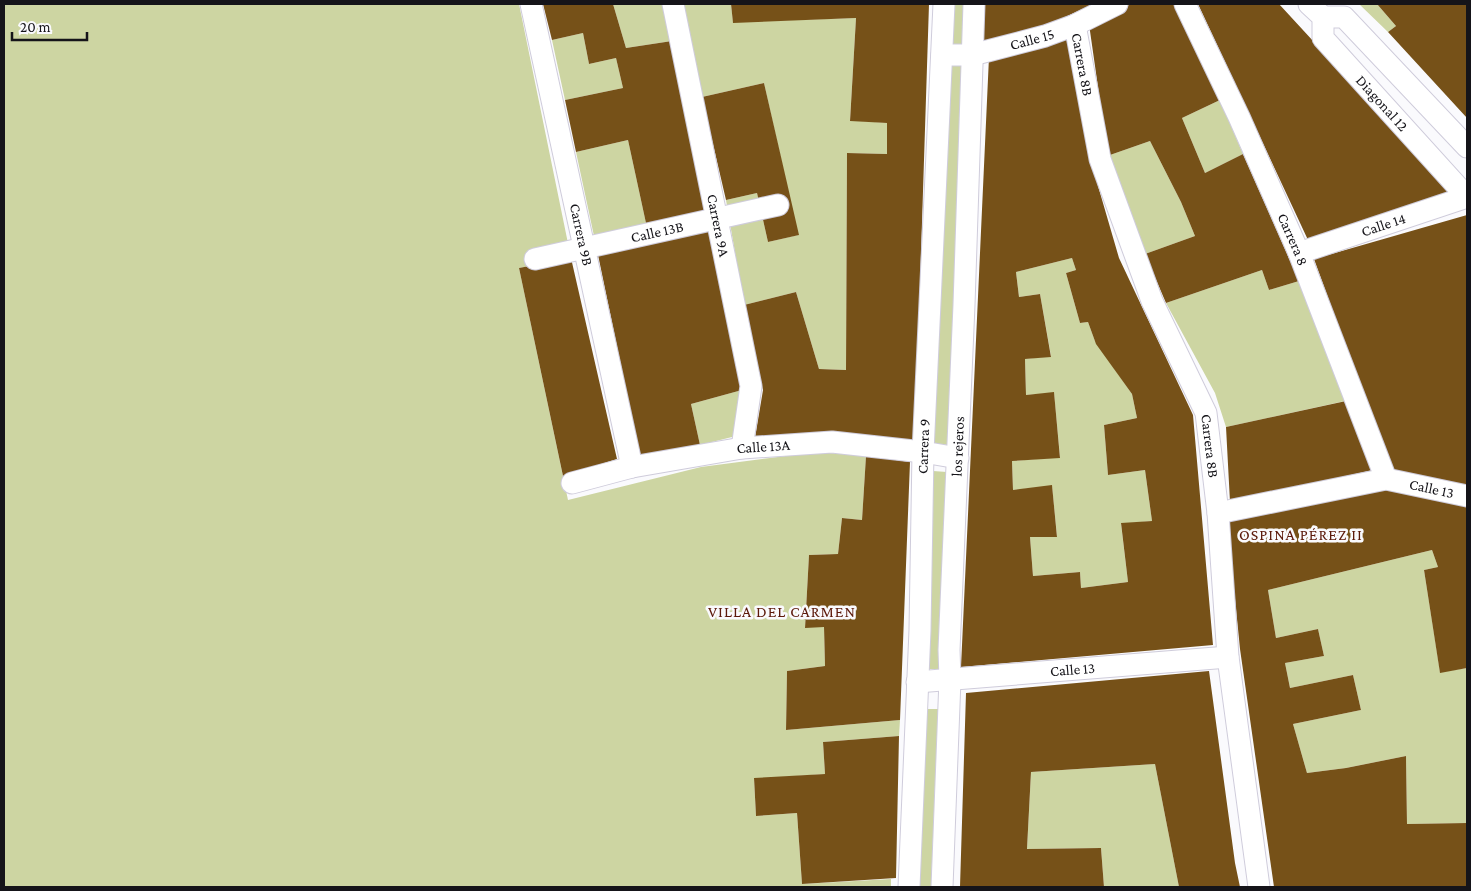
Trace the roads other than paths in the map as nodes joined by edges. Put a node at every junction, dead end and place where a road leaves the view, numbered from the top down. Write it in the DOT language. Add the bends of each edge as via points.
graph roads {
  1 [pos="531,4"];
  2 [pos="673,4"];
  3 [pos="944,4"];
  4 [pos="974,4"];
  5 [pos="1117,4"];
  6 [pos="1185,4"];
  7 [pos="1316,11"];
  8 [pos="1075,25"];
  9 [pos="942,55"];
  10 [pos="972,55"];
  11 [pos="1467,147"];
  12 [pos="1467,197"];
  13 [pos="778,205"];
  14 [pos="717,219"];
  15 [pos="584,248"];
  16 [pos="1299,253"];
  17 [pos="535,259"];
  18 [pos="742,448"];
  19 [pos="923,452"];
  20 [pos="958,458"];
  21 [pos="632,467"];
  22 [pos="1386,479"];
  23 [pos="572,483"];
  24 [pos="1467,496"];
  25 [pos="1218,513"];
  26 [pos="1228,657"];
  27 [pos="950,679"];
  28 [pos="918,682"];
  29 [pos="909,887"];
  30 [pos="942,887"];
  31 [pos="1259,887"];
  1 -- 15 [label="street, Carrera 9B"];
  2 -- 14 [label="street, Carrera 9A"];
  3 -- 9 [label="street, Carrera 9"];
  4 -- 10 [label="street, los rejeros"];
  5 -- 8 [label="street, Calle 15"];
  6 -- 16 [label="street, Carrera 8"];
  7 -- 11 [label="street" via="1344,17"];
  7 -- 12 [label="street, Diagonal 12" via="1324,38"];
  8 -- 10 [label="street, Calle 15"];
  8 -- 25 [label="street, Carrera 8B" via="1100,159 1152,301 1206,413"];
  9 -- 10 [label="street, Calle 15"];
  9 -- 19 [label="street, Carrera 9"];
  10 -- 20 [label="street, los rejeros"];
  12 -- 16 [label="street, Calle 14"];
  13 -- 14 [label="street, Calle 13B"];
  14 -- 15 [label="street, Calle 13B"];
  14 -- 18 [label="street, Carrera 9A" via="751,386"];
  15 -- 17 [label="street, Calle 13B"];
  15 -- 21 [label="street, Carrera 9B"];
  16 -- 22 [label="street, Carrera 8"];
  18 -- 19 [label="street, Calle 13A" via="832,442"];
  18 -- 21 [label="street, Calle 13A"];
  19 -- 20 [label="street, Calle 13A"];
  19 -- 28 [label="street, Carrera 9"];
  20 -- 27 [label="street, los rejeros"];
  21 -- 23 [label="street, Calle 13A"];
  22 -- 24 [label="street, Calle 13"];
  22 -- 25 [label="street, Calle 13"];
  25 -- 26 [label="street, Carrera 8B"];
  26 -- 27 [label="street, Calle 13"];
  26 -- 31 [label="street, Carrera 8B"];
  27 -- 28 [label="street, Calle 13"];
  27 -- 30 [label="street, los rejeros"];
  28 -- 29 [label="street, Carrera 9"];
}
